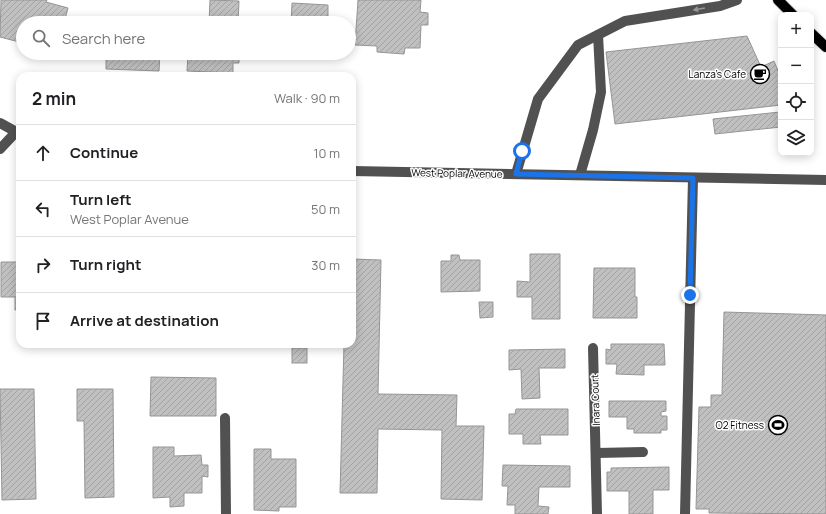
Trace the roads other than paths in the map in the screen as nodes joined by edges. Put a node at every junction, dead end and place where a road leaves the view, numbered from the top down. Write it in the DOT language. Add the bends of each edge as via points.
graph roads {
  1 [pos="737,0"];
  2 [pos="778,0"];
  3 [pos="790,12"];
  4 [pos="598,35"];
  5 [pos="814,36"];
  6 [pos="826,48"];
  7 [pos="0,123"];
  8 [pos="16,132"];
  9 [pos="16,135"];
  10 [pos="0,149"];
  11 [pos="356,171"];
  12 [pos="516,174"];
  13 [pos="580,175"];
  14 [pos="693,178"];
  15 [pos="826,180"];
  16 [pos="594,348"];
  17 [pos="225,418"];
  18 [pos="643,452"];
  19 [pos="597,453"];
  20 [pos="226,514"];
  21 [pos="597,514"];
  22 [pos="685,514"];
  1 -- 4 [label="street, one-way" via="720,6 625,21"];
  2 -- 3 [label="main road"];
  4 -- 12 [label="street" via="578,45 538,99"];
  4 -- 13 [label="street" via="601,92"];
  5 -- 6 [label="main road"];
  7 -- 8 [label="street"];
  9 -- 10 [label="street"];
  11 -- 12 [label="street, West Poplar Avenue"];
  12 -- 13 [label="street, West Poplar Avenue"];
  13 -- 14 [label="street, West Poplar Avenue"];
  14 -- 15 [label="street, West Poplar Avenue"];
  14 -- 22 [label="street"];
  16 -- 19 [label="street, Inara Court"];
  17 -- 20 [label="street"];
  18 -- 19 [label="street"];
  19 -- 21 [label="street, Inara Court"];
}
